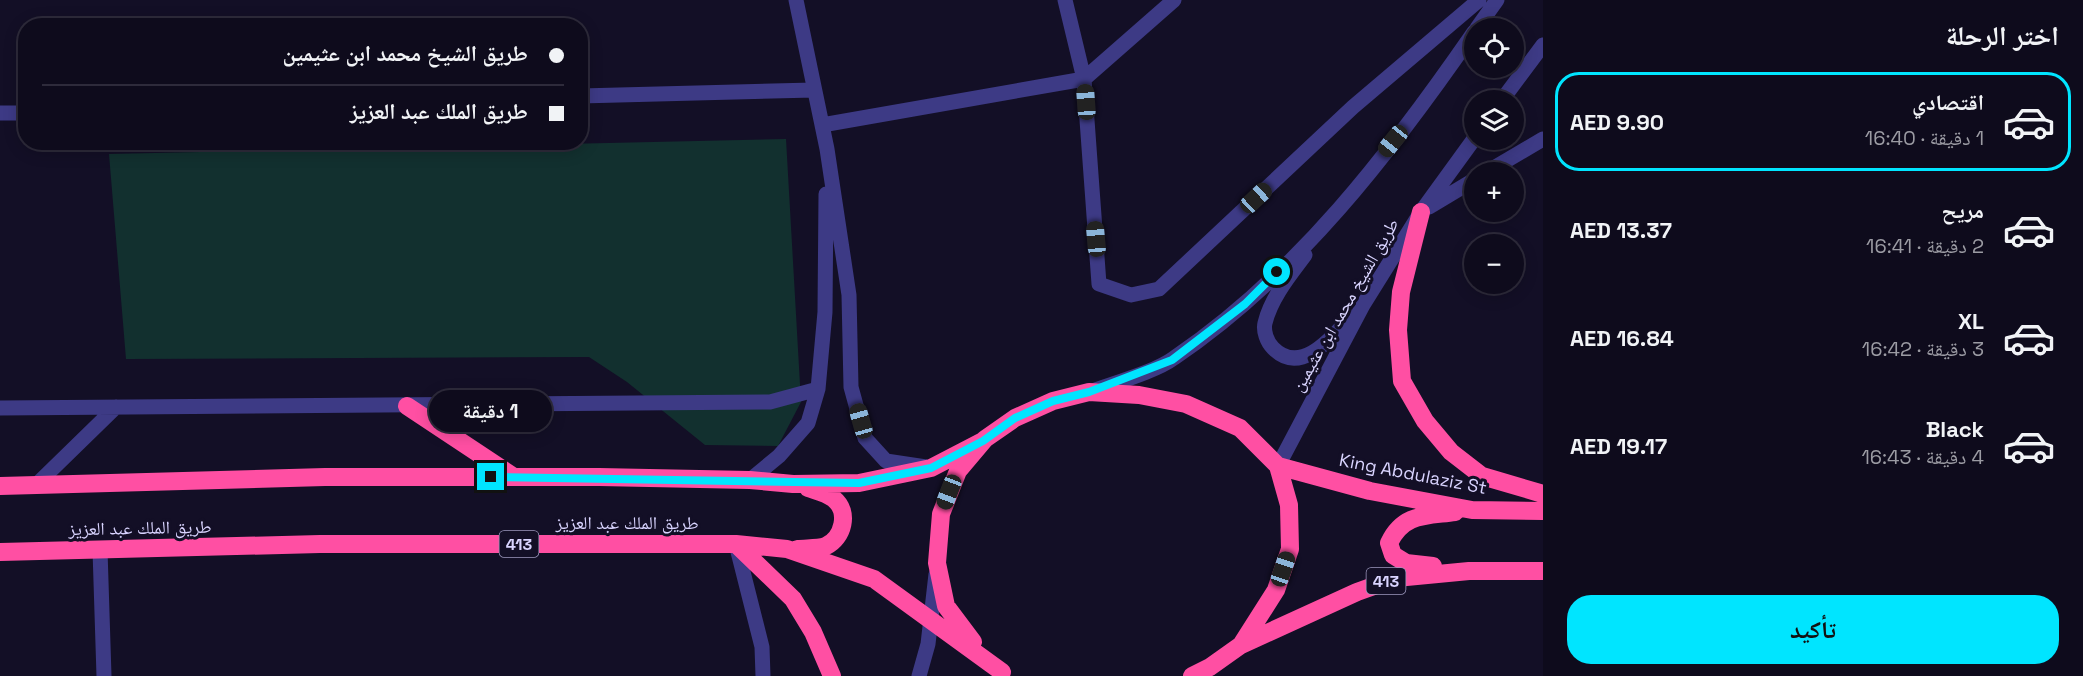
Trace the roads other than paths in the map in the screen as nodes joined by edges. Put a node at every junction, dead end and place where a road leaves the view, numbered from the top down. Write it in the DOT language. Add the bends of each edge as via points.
graph roads {
  1 [pos="796,0"];
  2 [pos="1065,0"];
  3 [pos="1174,0"];
  4 [pos="1479,0"];
  5 [pos="1497,0"];
  6 [pos="1484,18"];
  7 [pos="1543,45"];
  8 [pos="1464,47"];
  9 [pos="1084,79"];
  10 [pos="814,90"];
  11 [pos="1509,90"];
  12 [pos="588,96"];
  13 [pos="0,113"];
  14 [pos="18,113"];
  15 [pos="822,125"];
  16 [pos="1543,139"];
  17 [pos="827,149"];
  18 [pos="1466,150"];
  19 [pos="1503,162"];
  20 [pos="1464,186"];
  21 [pos="1421,212"];
  22 [pos="1325,225"];
  23 [pos="1368,298"];
  24 [pos="818,389"];
  25 [pos="1089,392"];
  26 [pos="407,406"];
  27 [pos="116,407"];
  28 [pos="0,408"];
  29 [pos="983,441"];
  30 [pos="1278,466"];
  31 [pos="931,468"];
  32 [pos="514,477"];
  33 [pos="750,480"];
  34 [pos="793,484"];
  35 [pos="36,485"];
  36 [pos="0,486"];
  37 [pos="1543,494"];
  38 [pos="1472,510"];
  39 [pos="1543,511"];
  40 [pos="736,544"];
  41 [pos="787,549"];
  42 [pos="100,550"];
  43 [pos="0,552"];
  44 [pos="937,562"];
  45 [pos="1469,571"];
  46 [pos="1543,571"];
  47 [pos="931,620"];
  48 [pos="1241,645"];
  49 [pos="1009,674"];
  50 [pos="105,676"];
  51 [pos="763,676"];
  52 [pos="832,676"];
  53 [pos="919,676"];
  54 [pos="1192,676"];
  1 -- 10 [label="street"];
  2 -- 9 [label="street"];
  3 -- 9 [label="street"];
  4 -- 9 [label="street" via="1353,107 1159,290 1131,295 1099,284"];
  5 -- 6 [label="street"];
  7 -- 11 [label="street"];
  8 -- 22 [label="street"];
  9 -- 15 [label="street"];
  10 -- 12 [label="street"];
  10 -- 15 [label="street"];
  13 -- 14 [label="street"];
  15 -- 17 [label="street"];
  16 -- 19 [label="street"];
  17 -- 24 [label="street" via="825,312"];
  17 -- 31 [label="street" via="849,295 851,387 865,438 886,461"];
  18 -- 21 [label="street, طريق الشيخ محمد ابن عثيمين"];
  20 -- 21 [label="street"];
  21 -- 23 [label="street, طريق الشيخ محمد ابن عثيمين"];
  21 -- 37 [label="highway" via="1401,292 1398,330 1402,381 1425,421 1451,452 1482,476"];
  22 -- 23 [label="street" via="1274,302 1264,325 1268,343 1278,353 1295,359 1320,350"];
  22 -- 25 [label="street" via="1245,304 1172,360"];
  23 -- 30 [label="street, طريق الشيخ محمد ابن عثيمين"];
  24 -- 26 [label="street" via="770,402"];
  24 -- 33 [label="street" via="808,423"];
  25 -- 29 [label="highway" via="1053,401 1015,418"];
  25 -- 30 [label="highway" via="1138,395 1186,404 1240,428"];
  26 -- 27 [label="street"];
  26 -- 32 [label="highway"];
  27 -- 28 [label="street"];
  27 -- 35 [label="street"];
  29 -- 31 [label="highway"];
  29 -- 44 [label="highway" via="958,471 941,514"];
  30 -- 38 [label="highway, King Abdulaziz St" via="1370,491"];
  30 -- 48 [label="highway" via="1289,505 1290,549 1276,590"];
  31 -- 34 [label="highway" via="859,483"];
  32 -- 33 [label="highway"];
  32 -- 35 [label="highway" via="325,477"];
  33 -- 34 [label="highway"];
  34 -- 41 [label="highway" via="836,500 842,512 843,529 824,547"];
  35 -- 36 [label="highway"];
  38 -- 39 [label="highway, King Abdulaziz St"];
  38 -- 45 [label="highway" via="1416,518 1399,525 1389,543 1393,555 1406,563"];
  40 -- 41 [label="highway, طريق الملك عبد العزيز / 413"];
  40 -- 42 [label="highway, طريق الملك عبد العزيز / 413" via="320,544"];
  40 -- 51 [label="street" via="762,647"];
  40 -- 52 [label="highway" via="793,599"];
  41 -- 47 [label="highway, طريق الملك عبد العزيز / 413" via="874,579"];
  42 -- 43 [label="highway, طريق الملك عبد العزيز / 413"];
  42 -- 50 [label="street"];
  44 -- 47 [label="street"];
  44 -- 49 [label="highway" via="946,606 970,640"];
  45 -- 46 [label="highway, 413"];
  45 -- 48 [label="highway, 413" via="1396,578"];
  47 -- 49 [label="highway, طريق الملك عبد العزيز / 413"];
  47 -- 53 [label="street"];
  48 -- 54 [label="highway"];
}
